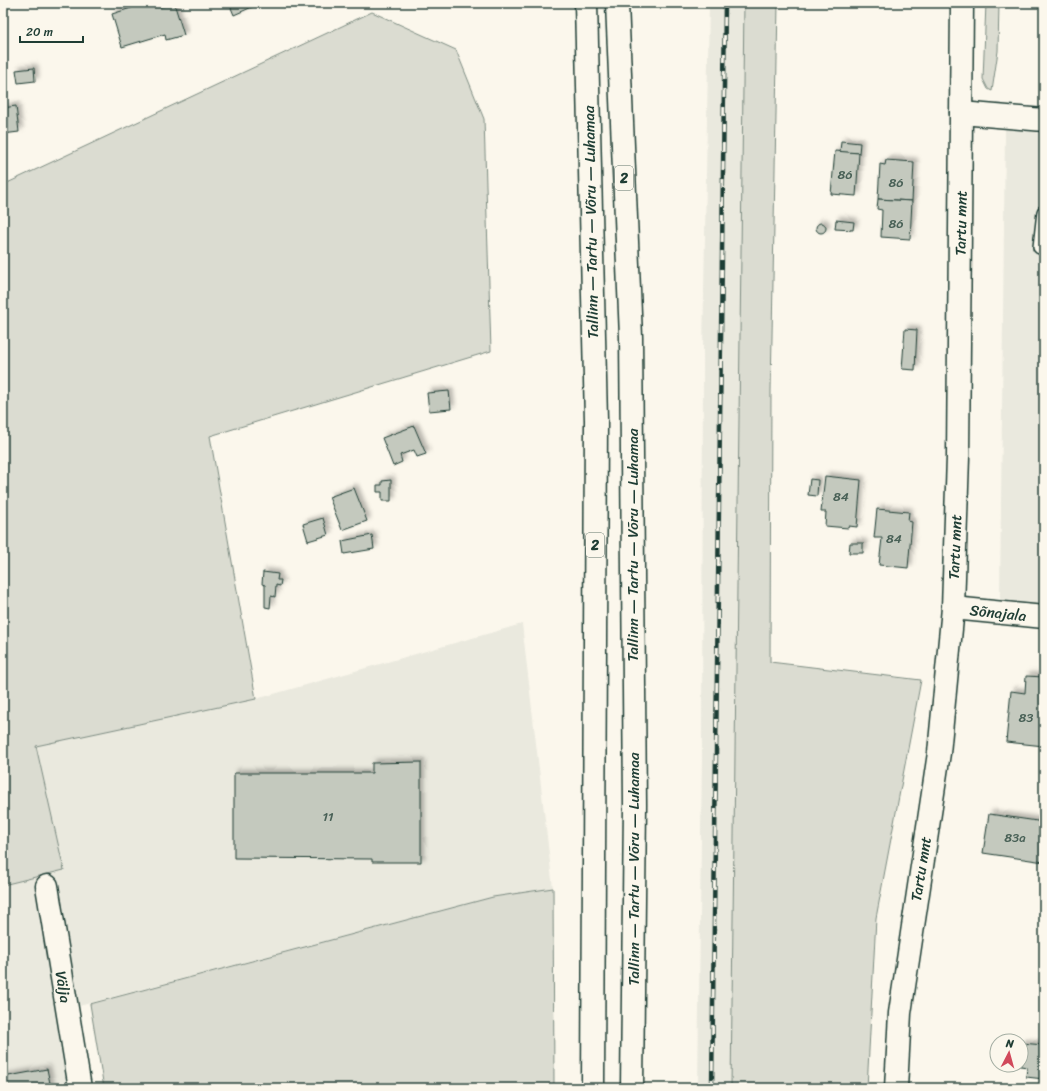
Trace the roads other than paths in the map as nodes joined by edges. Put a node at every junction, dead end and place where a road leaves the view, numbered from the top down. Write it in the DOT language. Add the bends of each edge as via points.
graph roads {
  1 [pos="586,3"];
  2 [pos="962,3"];
  3 [pos="620,9"];
  4 [pos="961,113"];
  5 [pos="1044,120"];
  6 [pos="1044,212"];
  7 [pos="1040,247"];
  8 [pos="953,608"];
  9 [pos="1044,617"];
  10 [pos="47,886"];
  11 [pos="80,1088"];
  12 [pos="593,1088"];
  13 [pos="632,1088"];
  14 [pos="896,1088"];
  1 -- 12 [label="main road, Tallinn — Tartu — Võru — Luhamaa / 2" via="596,420"];
  2 -- 4 [label="main road, Tartu mnt"];
  3 -- 13 [label="main road, Tallinn — Tartu — Võru — Luhamaa / 2" via="631,337 634,797"];
  4 -- 5 [label="main road"];
  4 -- 8 [label="main road, Tartu mnt" via="958,457"];
  6 -- 7 [label="lane"];
  8 -- 9 [label="main road, Sõnajala"];
  8 -- 14 [label="main road, Tartu mnt" via="939,753 900,1013"];
  10 -- 11 [label="main road, Välja"];
}
